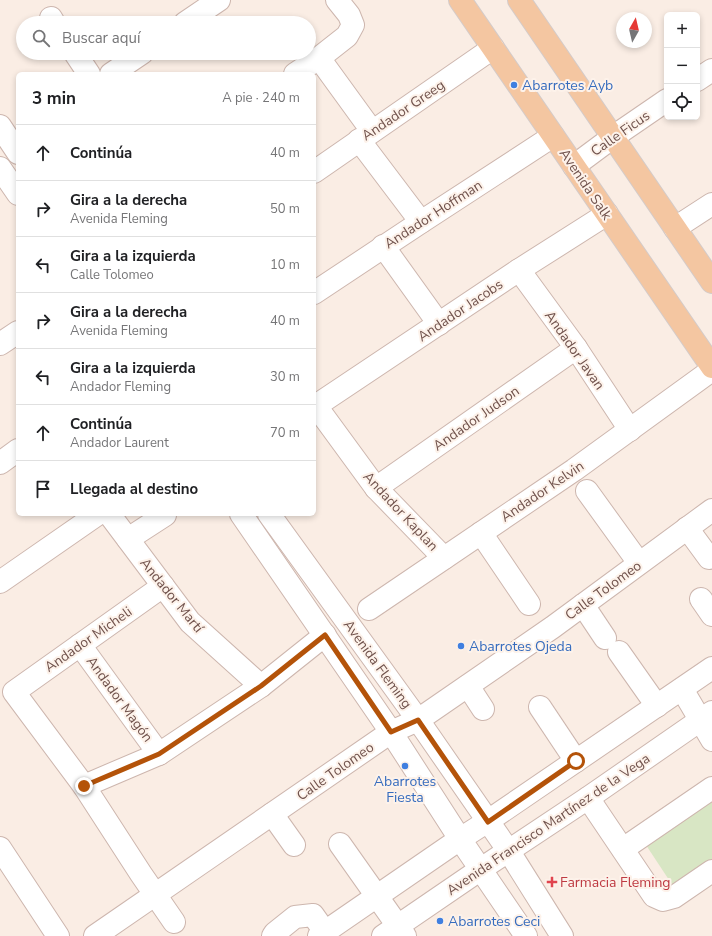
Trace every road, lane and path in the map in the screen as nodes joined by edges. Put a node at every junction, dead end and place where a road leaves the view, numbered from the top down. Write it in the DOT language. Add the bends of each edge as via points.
graph roads {
  1 [pos="219,0"];
  2 [pos="337,0"];
  3 [pos="460,0"];
  4 [pos="519,0"];
  5 [pos="195,16"];
  6 [pos="493,48"];
  7 [pos="320,58"];
  8 [pos="80,60"];
  9 [pos="132,60"];
  10 [pos="712,70"];
  11 [pos="88,72"];
  12 [pos="114,72"];
  13 [pos="298,72"];
  14 [pos="700,78"];
  15 [pos="664,102"];
  16 [pos="366,135"];
  17 [pos="553,136"];
  18 [pos="613,137"];
  19 [pos="574,166"];
  20 [pos="0,168"];
  21 [pos="316,171"];
  22 [pos="16,191"];
  23 [pos="712,204"];
  24 [pos="607,214"];
  25 [pos="421,222"];
  26 [pos="675,228"];
  27 [pos="383,246"];
  28 [pos="519,270"];
  29 [pos="712,282"];
  30 [pos="316,292"];
  31 [pos="439,324"];
  32 [pos="16,333"];
  33 [pos="0,344"];
  34 [pos="576,348"];
  35 [pos="712,369"];
  36 [pos="316,406"];
  37 [pos="316,408"];
  38 [pos="630,430"];
  39 [pos="16,451"];
  40 [pos="0,463"];
  41 [pos="376,488"];
  42 [pos="587,491"];
  43 [pos="712,510"];
  44 [pos="95,516"];
  45 [pos="111,516"];
  46 [pos="163,516"];
  47 [pos="242,516"];
  48 [pos="271,516"];
  49 [pos="687,528"];
  50 [pos="481,533"];
  51 [pos="128,539"];
  52 [pos="444,558"];
  53 [pos="709,558"];
  54 [pos="639,563"];
  55 [pos="0,582"];
  56 [pos="163,586"];
  57 [pos="529,604"];
  58 [pos="583,604"];
  59 [pos="369,609"];
  60 [pos="325,635"];
  61 [pos="80,645"];
  62 [pos="712,668"];
  63 [pos="261,686"];
  64 [pos="468,686"];
  65 [pos="682,689"];
  66 [pos="657,706"];
  67 [pos="540,707"];
  68 [pos="483,709"];
  69 [pos="706,716"];
  70 [pos="418,720"];
  71 [pos="391,732"];
  72 [pos="712,740"];
  73 [pos="159,754"];
  74 [pos="576,761"];
  75 [pos="84,786"];
  76 [pos="712,788"];
  77 [pos="588,798"];
  78 [pos="272,814"];
  79 [pos="488,822"];
  80 [pos="460,839"];
  81 [pos="340,844"];
  82 [pos="294,845"];
  83 [pos="0,848"];
  84 [pos="623,849"];
  85 [pos="508,850"];
  86 [pos="480,869"];
  87 [pos="712,872"];
  88 [pos="156,895"];
  89 [pos="377,896"];
  90 [pos="174,922"];
  91 [pos="396,932"];
  92 [pos="322,934"];
  93 [pos="58,936"];
  94 [pos="95,936"];
  95 [pos="273,936"];
  96 [pos="526,936"];
  97 [pos="562,936"];
  1 -- 5 [label="street"];
  2 -- 7 [label="street" via="353,25 347,36"];
  3 -- 6 [label="main road, Avenida Salk"];
  4 -- 18 [label="main road"];
  6 -- 16 [label="street, Andador Greeg"];
  6 -- 17 [label="main road, Avenida Salk"];
  7 -- 13 [label="street"];
  7 -- 16 [label="street"];
  8 -- 11 [label="street"];
  9 -- 12 [label="street"];
  10 -- 14 [label="street"];
  15 -- 18 [label="street, Calle Ficus"];
  16 -- 21 [label="street, Andador Greeg"];
  16 -- 25 [label="street"];
  17 -- 19 [label="main road, Avenida Salk"];
  17 -- 25 [label="street, Andador Hoffman"];
  18 -- 19 [label="street, Calle Ficus"];
  18 -- 26 [label="main road"];
  19 -- 24 [label="main road, Avenida Salk"];
  20 -- 22 [label="street"];
  23 -- 26 [label="street"];
  24 -- 28 [label="street, Andador Jacobs"];
  24 -- 35 [label="main road, Avenida Salk"];
  25 -- 27 [label="street, Andador Hoffman"];
  26 -- 29 [label="main road"];
  27 -- 30 [label="street, Andador Hoffman"];
  27 -- 31 [label="street"];
  28 -- 31 [label="street, Andador Jacobs"];
  28 -- 34 [label="street, Andador Javan"];
  31 -- 36 [label="street, Andador Jacobs"];
  32 -- 33 [label="street"];
  34 -- 38 [label="street, Andador Javan"];
  34 -- 41 [label="street, Andador Judson"];
  35 -- 38 [label="street, Andador Kelvin"];
  37 -- 41 [label="street, Andador Kaplan"];
  38 -- 50 [label="street, Andador Kelvin"];
  39 -- 40 [label="street"];
  41 -- 52 [label="street, Andador Kaplan"];
  42 -- 54 [label="street"];
  43 -- 49 [label="street, Calle Tolomeo"];
  44 -- 55 [label="street"];
  45 -- 51 [label="street, Andador Martí"];
  46 -- 51 [label="street"];
  47 -- 60 [label="street, Avenida Fleming"];
  48 -- 70 [label="street, Avenida Fleming"];
  49 -- 53 [label="street"];
  49 -- 54 [label="street, Calle Tolomeo"];
  50 -- 52 [label="street, Andador Kelvin"];
  50 -- 57 [label="street"];
  51 -- 56 [label="street, Andador Martí"];
  52 -- 59 [label="street, Andador Kelvin"];
  54 -- 58 [label="street, Calle Tolomeo"];
  56 -- 61 [label="street, Andador Micheli"];
  56 -- 63 [label="street, Andador Martí" via="190,622"];
  58 -- 64 [label="street, Calle Tolomeo"];
  58 -- 66 [label="street"];
  60 -- 63 [label="street"];
  60 -- 71 [label="street, Avenida Fleming"];
  61 -- 73 [label="street, Andador Magón"];
  61 -- 75 [label="street, Andador Micheli" via="14,692"];
  62 -- 65 [label="street"];
  63 -- 73 [label="street"];
  64 -- 68 [label="street"];
  64 -- 70 [label="street, Calle Tolomeo"];
  65 -- 66 [label="street"];
  65 -- 69 [label="street"];
  66 -- 74 [label="street"];
  67 -- 74 [label="street"];
  69 -- 72 [label="street"];
  69 -- 77 [label="street, Avenida Francisco Martínez de la Vega"];
  70 -- 71 [label="street, Calle Tolomeo"];
  70 -- 79 [label="street, Avenida Fleming"];
  71 -- 78 [label="street, Calle Tolomeo"];
  71 -- 80 [label="street, Avenida Fleming"];
  73 -- 75 [label="street"];
  74 -- 79 [label="street"];
  75 -- 88 [label="street"];
  76 -- 84 [label="street"];
  77 -- 84 [label="street"];
  77 -- 85 [label="street, Avenida Francisco Martínez de la Vega"];
  78 -- 82 [label="street"];
  78 -- 88 [label="street, Calle Tolomeo"];
  79 -- 80 [label="street"];
  79 -- 85 [label="street, Avenida Fleming"];
  80 -- 86 [label="street, Avenida Fleming"];
  80 -- 89 [label="street"];
  81 -- 89 [label="street"];
  83 -- 93 [label="street"];
  84 -- 87 [label="street" via="654,896 663,900"];
  85 -- 86 [label="street, Avenida Francisco Martínez de la Vega"];
  85 -- 97 [label="street, Avenida Fleming"];
  86 -- 91 [label="street, Avenida Francisco Martínez de la Vega"];
  86 -- 96 [label="street, Avenida Fleming"];
  88 -- 90 [label="street"];
  88 -- 94 [label="street, Calle Tolomeo"];
  89 -- 91 [label="street"];
  89 -- 92 [label="street"];
  92 -- 95 [label="street" via="313,915 295,917"];
}
